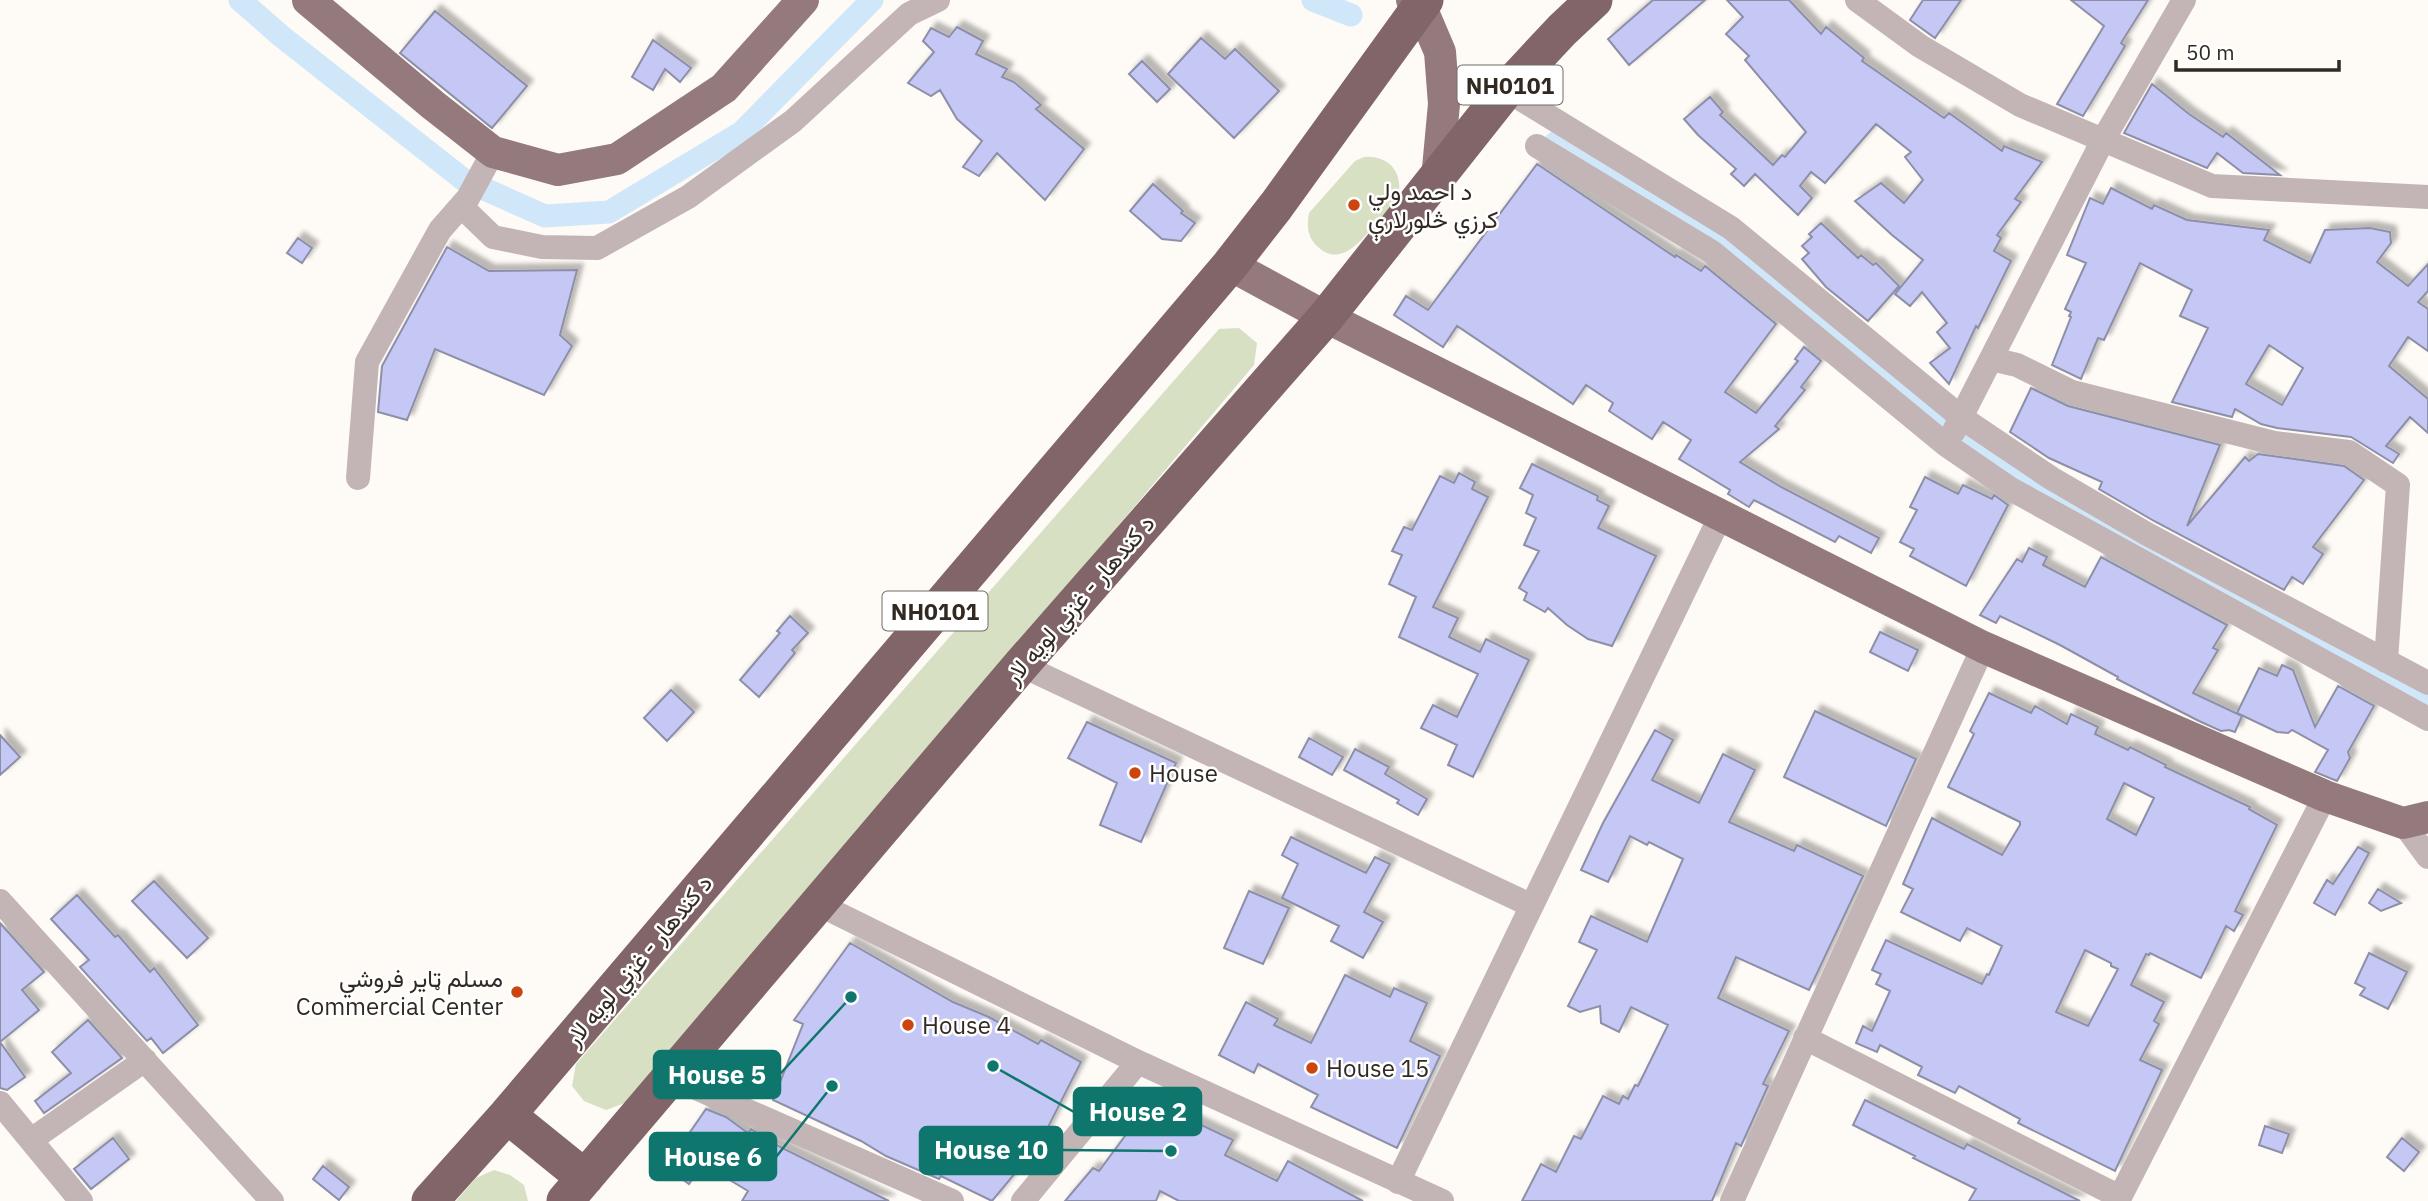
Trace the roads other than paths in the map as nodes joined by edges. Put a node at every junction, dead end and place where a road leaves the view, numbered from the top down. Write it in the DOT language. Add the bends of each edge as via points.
graph roads {
  1 [pos="308,0"];
  2 [pos="803,0"];
  3 [pos="938,0"];
  4 [pos="1594,0"];
  5 [pos="1857,0"];
  6 [pos="2184,0"];
  7 [pos="1419,2"];
  8 [pos="1506,90"];
  9 [pos="2104,139"];
  10 [pos="1537,146"];
  11 [pos="488,163"];
  12 [pos="1437,179"];
  13 [pos="2428,197"];
  14 [pos="465,202"];
  15 [pos="1731,228"];
  16 [pos="1712,253"];
  17 [pos="1230,265"];
  18 [pos="1326,317"];
  19 [pos="1991,359"];
  20 [pos="1961,421"];
  21 [pos="1945,444"];
  22 [pos="358,478"];
  23 [pos="1720,517"];
  24 [pos="1983,647"];
  25 [pos="2386,661"];
  26 [pos="1021,665"];
  27 [pos="2428,683"];
  28 [pos="2428,719"];
  29 [pos="2325,796"];
  30 [pos="2416,820"];
  31 [pos="2428,857"];
  32 [pos="0,901"];
  33 [pos="818,904"];
  34 [pos="1530,905"];
  35 [pos="1805,1038"];
  36 [pos="145,1060"];
  37 [pos="1138,1062"];
  38 [pos="671,1077"];
  39 [pos="0,1103"];
  40 [pos="507,1115"];
  41 [pos="31,1139"];
  42 [pos="1398,1182"];
  43 [pos="575,1189"];
  44 [pos="2119,1199"];
  45 [pos="80,1201"];
  46 [pos="272,1201"];
  47 [pos="430,1201"];
  48 [pos="952,1201"];
  49 [pos="1023,1201"];
  50 [pos="1442,1201"];
  51 [pos="1732,1201"];
  1 -- 11 [label="main road" via="433,105"];
  2 -- 11 [label="main road" via="723,88 617,159 558,170"];
  3 -- 14 [label="street" via="909,14 793,121 688,197 597,248 542,247 493,237"];
  4 -- 8 [label="highway, د کندهار - غزني لويه لار / NH0101"];
  5 -- 9 [label="street" via="1920,46 2020,105"];
  6 -- 9 [label="street"];
  7 -- 12 [label="main road" via="1440,52 1444,104"];
  7 -- 17 [label="highway, د کندهار - غزني لويه لار / NH0101"];
  8 -- 12 [label="highway, د کندهار - غزني لويه لار / NH0101"];
  8 -- 15 [label="street"];
  9 -- 13 [label="street" via="2212,187"];
  9 -- 19 [label="street"];
  10 -- 16 [label="street"];
  11 -- 14 [label="street"];
  12 -- 18 [label="highway, د کندهار - غزني لويه لار / NH0101"];
  14 -- 22 [label="street" via="440,230 367,362"];
  15 -- 16 [label="street"];
  15 -- 20 [label="street"];
  16 -- 21 [label="street"];
  17 -- 18 [label="main road"];
  17 -- 40 [label="highway, د کندهار - غزني لويه لار / NH0101"];
  18 -- 23 [label="main road"];
  18 -- 26 [label="highway, د کندهار - غزني لويه لار / NH0101"];
  19 -- 20 [label="street"];
  19 -- 25 [label="street" via="2017,365 2072,392 2274,443 2349,452 2398,485"];
  20 -- 21 [label="street"];
  20 -- 25 [label="street" via="2147,534"];
  21 -- 28 [label="street" via="2010,488"];
  23 -- 24 [label="main road"];
  23 -- 34 [label="street"];
  24 -- 29 [label="main road"];
  24 -- 35 [label="street"];
  25 -- 27 [label="street"];
  26 -- 33 [label="highway, د کندهار - غزني لويه لار / NH0101"];
  26 -- 34 [label="street"];
  29 -- 30 [label="main road"];
  29 -- 44 [label="street"];
  30 -- 31 [label="street"];
  32 -- 36 [label="street"];
  33 -- 37 [label="street"];
  33 -- 38 [label="highway, د کندهار - غزني لويه لار / NH0101"];
  34 -- 42 [label="street"];
  35 -- 44 [label="street"];
  35 -- 51 [label="street"];
  36 -- 41 [label="street"];
  36 -- 46 [label="street"];
  37 -- 42 [label="street"];
  37 -- 49 [label="street"];
  38 -- 43 [label="highway, د کندهار - غزني لويه لار / NH0101"];
  38 -- 48 [label="street"];
  39 -- 41 [label="street"];
  40 -- 43 [label="highway"];
  40 -- 47 [label="highway, د کندهار - غزني لويه لار / NH0101"];
  41 -- 45 [label="street"];
  42 -- 50 [label="street"];
}
